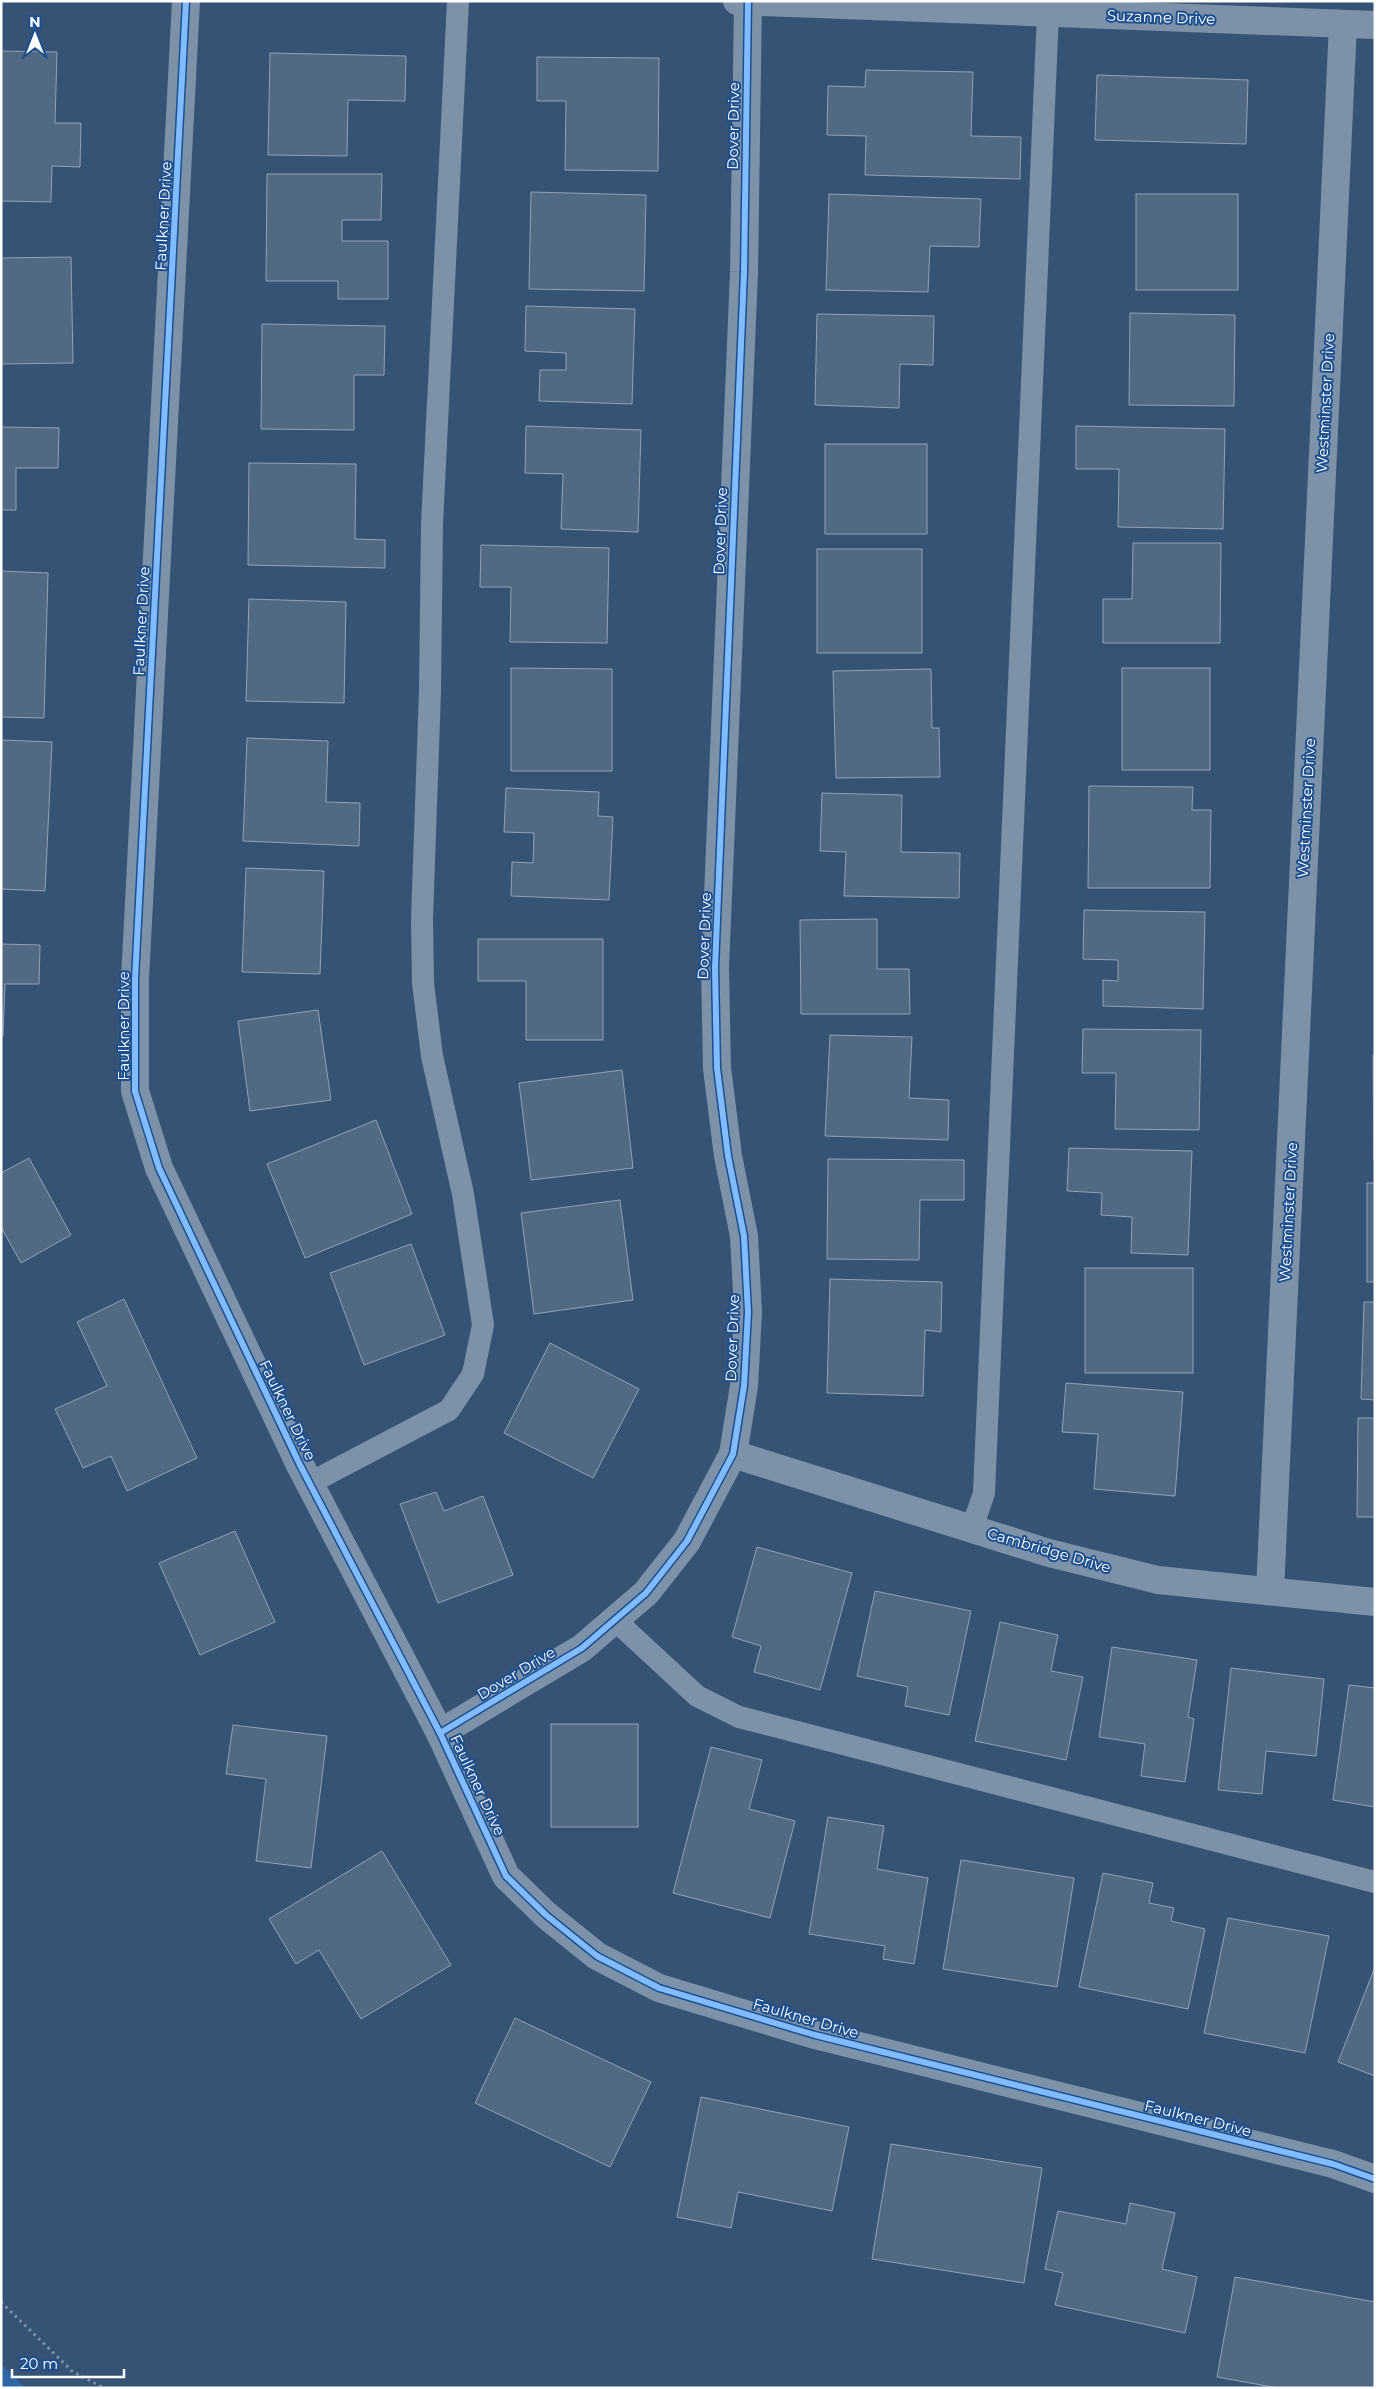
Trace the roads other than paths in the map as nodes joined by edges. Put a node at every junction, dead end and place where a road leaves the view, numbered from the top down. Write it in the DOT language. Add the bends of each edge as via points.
graph roads {
  1 [pos="186,1"];
  2 [pos="458,1"];
  3 [pos="737,1"];
  4 [pos="748,1"];
  5 [pos="1048,13"];
  6 [pos="1343,24"];
  7 [pos="1375,25"];
  8 [pos="732,1454"];
  9 [pos="310,1483"];
  10 [pos="972,1528"];
  11 [pos="1270,1592"];
  12 [pos="1375,1602"];
  13 [pos="615,1620"];
  14 [pos="440,1733"];
  15 [pos="1375,1882"];
  16 [pos="1375,2178"];
  1 -- 9 [label="street, Faulkner Drive" via="135,979 135,1091 159,1168"];
  2 -- 9 [label="lane" via="432,524 422,919 432,1056 463,1194 483,1325 473,1374 449,1410"];
  3 -- 4 [label="street, Suzanne Drive"];
  4 -- 5 [label="street, Suzanne Drive"];
  4 -- 8 [label="street, Dover Drive" via="744,272 715,968 717,1068 728,1156 744,1236 748,1312 744,1386"];
  5 -- 6 [label="street, Suzanne Drive"];
  5 -- 10 [label="lane" via="984,1493"];
  6 -- 7 [label="street, Suzanne Drive"];
  6 -- 11 [label="street, Westminster Drive"];
  8 -- 10 [label="street, Cambridge Drive"];
  8 -- 13 [label="street, Dover Drive" via="687,1541 646,1593"];
  9 -- 14 [label="street, Faulkner Drive"];
  10 -- 11 [label="street, Cambridge Drive" via="1050,1553 1158,1580"];
  11 -- 12 [label="street, Cambridge Drive"];
  13 -- 14 [label="street, Dover Drive" via="582,1648"];
  13 -- 15 [label="lane" via="697,1696 739,1717"];
  14 -- 16 [label="street, Faulkner Drive" via="506,1876 546,1915 597,1956 659,1988 815,2035 1333,2164"];
}
